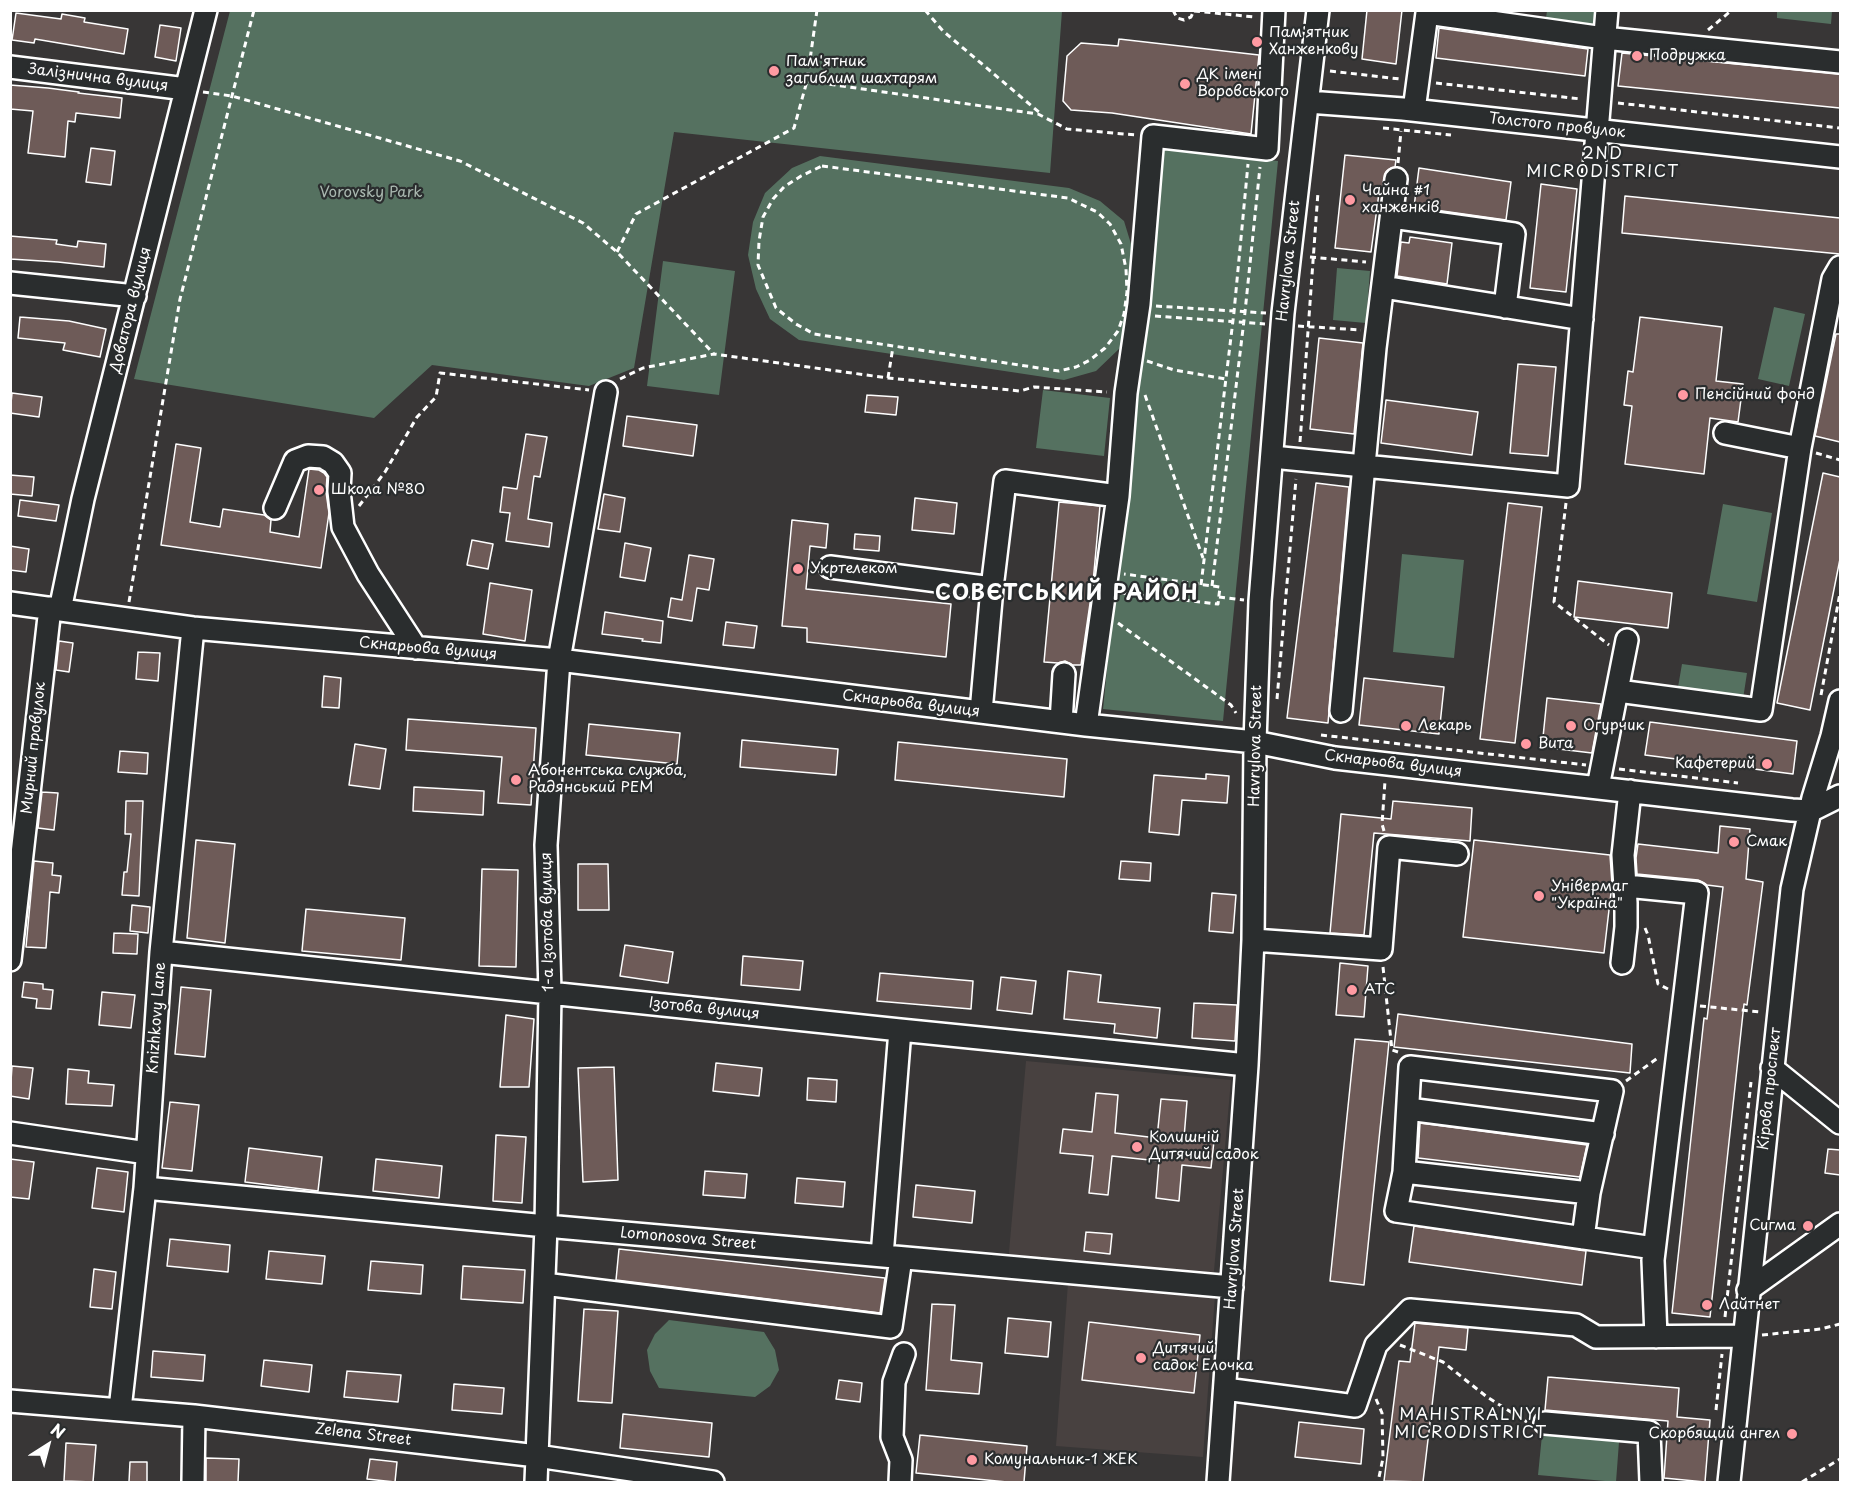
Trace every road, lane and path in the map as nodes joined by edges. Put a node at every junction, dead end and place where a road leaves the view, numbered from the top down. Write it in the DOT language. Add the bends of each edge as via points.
graph roads {
  1 [pos="206,10"];
  2 [pos="254,10"];
  3 [pos="817,10"];
  4 [pos="925,10"];
  5 [pos="1173,10"];
  6 [pos="1318,10"];
  7 [pos="1607,10"];
  8 [pos="1194,11"];
  9 [pos="1427,12"];
  10 [pos="1274,14"];
  11 [pos="1604,38"];
  12 [pos="1840,62"];
  13 [pos="10,67"];
  14 [pos="807,81"];
  15 [pos="186,89"];
  16 [pos="232,96"];
  17 [pos="1308,102"];
  18 [pos="1408,110"];
  19 [pos="1046,118"];
  20 [pos="1597,131"];
  21 [pos="1153,136"];
  22 [pos="1256,148"];
  23 [pos="1840,157"];
  24 [pos="1396,180"];
  25 [pos="1392,217"];
  26 [pos="1314,223"];
  27 [pos="617,252"];
  28 [pos="1289,255"];
  29 [pos="1312,257"];
  30 [pos="1386,264"];
  31 [pos="1840,267"];
  32 [pos="10,284"];
  33 [pos="1383,287"];
  34 [pos="135,296"];
  35 [pos="1505,307"];
  36 [pos="1139,309"];
  37 [pos="1234,312"];
  38 [pos="1245,312"];
  39 [pos="1282,319"];
  40 [pos="1582,319"];
  41 [pos="1233,323"];
  42 [pos="1243,323"];
  43 [pos="1308,327"];
  44 [pos="1378,332"];
  45 [pos="893,346"];
  46 [pos="714,354"];
  47 [pos="1132,355"];
  48 [pos="888,378"];
  49 [pos="1226,379"];
  50 [pos="1135,390"];
  51 [pos="606,392"];
  52 [pos="1725,433"];
  53 [pos="1800,448"];
  54 [pos="1272,457"];
  55 [pos="1298,459"];
  56 [pos="1840,460"];
  57 [pos="1364,465"];
  58 [pos="1568,486"];
  59 [pos="1118,496"];
  60 [pos="275,508"];
  61 [pos="343,527"];
  62 [pos="1203,560"];
  63 [pos="830,567"];
  64 [pos="1106,581"];
  65 [pos="1201,585"];
  66 [pos="1212,586"];
  67 [pos="992,588"];
  68 [pos="1840,593"];
  69 [pos="1219,597"];
  70 [pos="1239,600"];
  71 [pos="10,603"];
  72 [pos="55,609"];
  73 [pos="1102,612"];
  74 [pos="127,619"];
  75 [pos="193,628"];
  76 [pos="417,648"];
  77 [pos="1626,649"];
  78 [pos="559,660"];
  79 [pos="1064,674"];
  80 [pos="1618,691"];
  81 [pos="1831,698"];
  82 [pos="1276,705"];
  83 [pos="1341,711"];
  84 [pos="981,712"];
  85 [pos="1237,714"];
  86 [pos="1061,722"];
  87 [pos="1086,725"];
  88 [pos="1312,734"];
  89 [pos="1338,737"];
  90 [pos="1255,742"];
  91 [pos="1386,764"];
  92 [pos="1600,777"];
  93 [pos="1739,783"];
  94 [pos="1630,791"];
  95 [pos="1840,796"];
  96 [pos="1810,811"];
  97 [pos="1389,847"];
  98 [pos="1456,854"];
  99 [pos="1626,886"];
  100 [pos="1643,925"];
  101 [pos="1253,940"];
  102 [pos="1381,949"];
  103 [pos="161,952"];
  104 [pos="10,960"];
  105 [pos="1622,963"];
  106 [pos="550,993"];
  107 [pos="1684,999"];
  108 [pos="1761,1012"];
  109 [pos="900,1030"];
  110 [pos="1679,1043"];
  111 [pos="1401,1054"];
  112 [pos="1247,1065"];
  113 [pos="1773,1068"];
  114 [pos="1612,1091"];
  115 [pos="1408,1108"];
  116 [pos="1840,1123"];
  117 [pos="10,1133"];
  118 [pos="1603,1134"];
  119 [pos="147,1153"];
  120 [pos="1404,1172"];
  121 [pos="145,1188"];
  122 [pos="1589,1193"];
  123 [pos="1840,1224"];
  124 [pos="546,1226"];
  125 [pos="1583,1238"];
  126 [pos="1654,1248"];
  127 [pos="891,1257"];
  128 [pos="544,1284"];
  129 [pos="1232,1287"];
  130 [pos="1748,1290"];
  131 [pos="1840,1324"];
  132 [pos="1743,1336"];
  133 [pos="1656,1337"];
  134 [pos="1383,1338"];
  135 [pos="904,1354"];
  136 [pos="1367,1372"];
  137 [pos="1225,1389"];
  138 [pos="10,1401"];
  139 [pos="120,1409"];
  140 [pos="194,1416"];
  141 [pos="1545,1423"];
  142 [pos="537,1456"];
  143 [pos="1840,1459"];
  144 [pos="193,1482"];
  145 [pos="536,1482"];
  146 [pos="714,1482"];
  147 [pos="900,1482"];
  148 [pos="1218,1482"];
  149 [pos="1378,1482"];
  150 [pos="1651,1482"];
  151 [pos="1729,1482"];
  152 [pos="1802,1482"];
  1 -- 15 [label="street, Доватора вулиця"];
  2 -- 16 [label="path"];
  3 -- 14 [label="path"];
  4 -- 19 [label="path" via="943,31"];
  5 -- 8 [label="path" via="1177,18 1184,20"];
  6 -- 17 [label="street, Havrylova Street"];
  7 -- 11 [label="street"];
  8 -- 10 [label="path"];
  9 -- 11 [label="street"];
  9 -- 18 [label="street"];
  10 -- 22 [label="street" via="1267,149"];
  11 -- 12 [label="street"];
  11 -- 20 [label="street"];
  13 -- 15 [label="street, Залізнична вулиця"];
  14 -- 19 [label="path"];
  14 -- 27 [label="path" via="794,128 636,214"];
  15 -- 16 [label="path"];
  15 -- 34 [label="street, Доватора вулиця"];
  16 -- 27 [label="path" via="460,161 583,222"];
  16 -- 74 [label="path" via="180,299"];
  17 -- 18 [label="street, Толстого провулок"];
  17 -- 28 [label="street, Havrylova Street"];
  18 -- 20 [label="street, Толстого провулок"];
  18 -- 24 [label="path"];
  19 -- 21 [label="path" via="1067,129"];
  20 -- 23 [label="street, Толстого провулок"];
  20 -- 40 [label="street"];
  21 -- 22 [label="street"];
  21 -- 36 [label="street"];
  22 -- 37 [label="path"];
  22 -- 38 [label="path"];
  24 -- 25 [label="street"];
  25 -- 30 [label="street"];
  25 -- 35 [label="street" via="1514,234"];
  26 -- 29 [label="path"];
  27 -- 46 [label="path"];
  28 -- 29 [label="path"];
  28 -- 39 [label="street, Havrylova Street"];
  29 -- 30 [label="path"];
  29 -- 43 [label="path"];
  30 -- 33 [label="street"];
  31 -- 53 [label="street" via="1833,279"];
  32 -- 34 [label="street"];
  33 -- 35 [label="street"];
  33 -- 44 [label="street"];
  34 -- 72 [label="street, Доватора вулиця"];
  35 -- 40 [label="street"];
  36 -- 37 [label="path"];
  36 -- 41 [label="path"];
  36 -- 47 [label="street"];
  37 -- 38 [label="path"];
  37 -- 41 [label="path"];
  38 -- 39 [label="path"];
  38 -- 42 [label="path"];
  39 -- 42 [label="path"];
  39 -- 43 [label="path"];
  39 -- 54 [label="street, Havrylova Street"];
  40 -- 58 [label="street"];
  41 -- 42 [label="path"];
  41 -- 49 [label="path"];
  42 -- 66 [label="path"];
  43 -- 44 [label="path"];
  43 -- 55 [label="path"];
  44 -- 57 [label="street"];
  45 -- 45 [label="path" via="814,334 796,324 776,308 758,266 763,217 772,199 784,187 822,166 1068,198 1110,224 1121,244 1126,292 1118,331 1104,348 1076,367 1059,372"];
  45 -- 48 [label="path"];
  46 -- 48 [label="path"];
  46 -- 51 [label="path" via="643,368 615,381"];
  47 -- 49 [label="path" via="1174,370"];
  47 -- 50 [label="street"];
  48 -- 50 [label="path" via="1020,391 1034,387"];
  49 -- 62 [label="path"];
  50 -- 59 [label="street"];
  50 -- 62 [label="path"];
  51 -- 61 [label="path" via="440,373 436,397 417,417 385,472"];
  51 -- 78 [label="street, 1-а Ізотова вулиця"];
  52 -- 53 [label="street"];
  53 -- 56 [label="path"];
  53 -- 80 [label="street" via="1761,710"];
  54 -- 55 [label="street"];
  54 -- 90 [label="street, Havrylova Street" via="1260,601"];
  55 -- 57 [label="street"];
  55 -- 82 [label="path"];
  57 -- 58 [label="street"];
  57 -- 83 [label="street"];
  58 -- 77 [label="path" via="1554,602"];
  59 -- 64 [label="street"];
  59 -- 67 [label="street" via="1005,481"];
  60 -- 61 [label="street" via="295,461 308,456 323,457 340,473"];
  61 -- 76 [label="street" via="368,574"];
  62 -- 65 [label="path"];
  63 -- 67 [label="street"];
  64 -- 65 [label="path"];
  64 -- 69 [label="path" via="1218,604"];
  64 -- 73 [label="street"];
  65 -- 66 [label="path"];
  66 -- 69 [label="path" via="1220,586"];
  67 -- 84 [label="street"];
  68 -- 81 [label="path"];
  69 -- 70 [label="path"];
  71 -- 72 [label="street, Скнарьова вулиця"];
  72 -- 74 [label="street, Скнарьова вулиця"];
  72 -- 104 [label="street, Мирний провулок"];
  73 -- 85 [label="path" via="1231,705"];
  73 -- 87 [label="street"];
  74 -- 75 [label="street, Скнарьова вулиця"];
  75 -- 76 [label="street, Скнарьова вулиця"];
  75 -- 103 [label="street, Knizhkovy Lane"];
  76 -- 78 [label="street, Скнарьова вулиця"];
  77 -- 80 [label="street"];
  78 -- 84 [label="street, Скнарьова вулиця"];
  78 -- 106 [label="street, 1-а Ізотова вулиця" via="546,845"];
  79 -- 86 [label="street"];
  80 -- 92 [label="street"];
  81 -- 96 [label="street, Кірова проспект"];
  83 -- 89 [label="path"];
  84 -- 86 [label="street, Скнарьова вулиця"];
  86 -- 87 [label="street, Скнарьова вулиця"];
  87 -- 90 [label="street, Скнарьова вулиця"];
  88 -- 89 [label="path"];
  89 -- 92 [label="path"];
  90 -- 91 [label="street, Скнарьова вулиця"];
  90 -- 101 [label="street, Havrylova Street"];
  91 -- 92 [label="street, Скнарьова вулиця"];
  91 -- 97 [label="path" via="1382,824"];
  92 -- 93 [label="path"];
  92 -- 94 [label="street, Скнарьова вулиця"];
  94 -- 96 [label="street, Скнарьова вулиця"];
  94 -- 99 [label="street" via="1623,855"];
  95 -- 96 [label="street"];
  96 -- 113 [label="street, Кірова проспект" via="1792,890"];
  97 -- 98 [label="street"];
  97 -- 102 [label="street"];
  99 -- 105 [label="street"];
  99 -- 107 [label="street" via="1697,893"];
  100 -- 107 [label="path" via="1659,984"];
  101 -- 102 [label="street"];
  101 -- 112 [label="street, Havrylova Street"];
  102 -- 111 [label="path" via="1392,1050"];
  103 -- 106 [label="street, Ізотова вулиця"];
  103 -- 119 [label="street, Knizhkovy Lane"];
  106 -- 109 [label="street, Ізотова вулиця"];
  106 -- 124 [label="street, 1-а Ізотова вулиця"];
  107 -- 108 [label="path" via="1697,1005"];
  107 -- 110 [label="street"];
  109 -- 112 [label="street, Ізотова вулиця"];
  109 -- 127 [label="street"];
  110 -- 114 [label="path"];
  110 -- 126 [label="street"];
  112 -- 129 [label="street, Havrylova Street"];
  113 -- 116 [label="street"];
  113 -- 130 [label="street, Кірова проспект"];
  114 -- 115 [label="street" via="1410,1067"];
  114 -- 118 [label="street"];
  115 -- 118 [label="street"];
  115 -- 120 [label="street"];
  117 -- 119 [label="street"];
  118 -- 122 [label="street"];
  119 -- 121 [label="street, Knizhkovy Lane"];
  120 -- 122 [label="street"];
  120 -- 125 [label="street" via="1396,1210"];
  121 -- 124 [label="street, Lomonosova Street"];
  121 -- 139 [label="street, Knizhkovy Lane"];
  122 -- 125 [label="street"];
  123 -- 130 [label="street"];
  124 -- 127 [label="street, Lomonosova Street"];
  124 -- 128 [label="street, 1-а Ізотова вулиця"];
  125 -- 126 [label="street"];
  126 -- 133 [label="street"];
  127 -- 128 [label="street" via="891,1327"];
  127 -- 129 [label="street, Lomonosova Street"];
  128 -- 142 [label="street, 1-а Ізотова вулиця"];
  129 -- 137 [label="street, Havrylova Street"];
  130 -- 132 [label="street, Кірова проспект"];
  131 -- 132 [label="path"];
  132 -- 133 [label="street"];
  132 -- 151 [label="street, Кірова проспект"];
  133 -- 134 [label="street" via="1596,1337 1576,1325 1410,1310"];
  134 -- 136 [label="street" via="1376,1345"];
  134 -- 141 [label="path" via="1443,1362 1532,1426"];
  135 -- 147 [label="street" via="894,1382 892,1437 901,1460"];
  136 -- 137 [label="street" via="1355,1406"];
  136 -- 149 [label="path" via="1382,1413 1383,1458"];
  137 -- 148 [label="street, Havrylova Street"];
  138 -- 139 [label="street, Zelena Street"];
  139 -- 140 [label="street, Zelena Street"];
  140 -- 142 [label="street, Zelena Street"];
  140 -- 144 [label="street"];
  141 -- 150 [label="street" via="1649,1432"];
  142 -- 145 [label="street, 1-а Ізотова вулиця"];
  142 -- 146 [label="street, Zelena Street"];
  143 -- 152 [label="path"];
}
